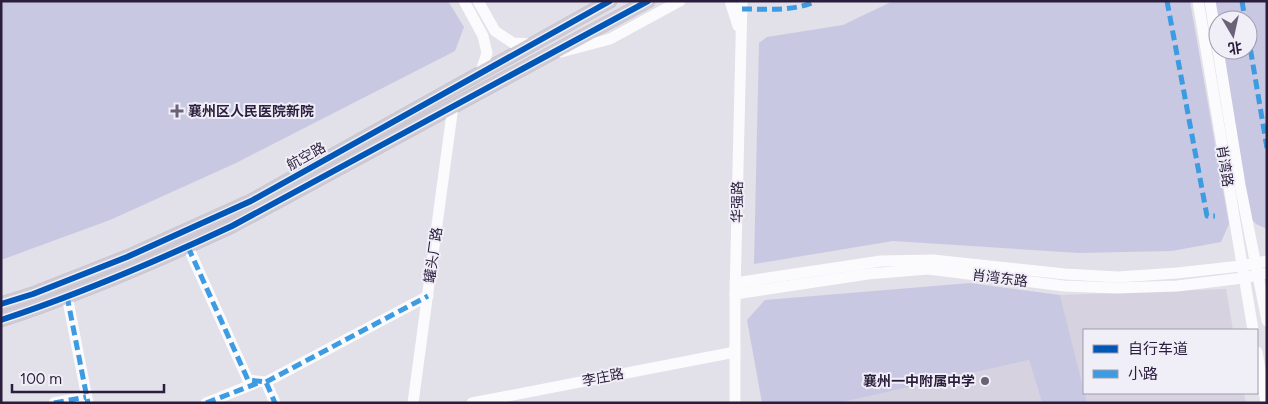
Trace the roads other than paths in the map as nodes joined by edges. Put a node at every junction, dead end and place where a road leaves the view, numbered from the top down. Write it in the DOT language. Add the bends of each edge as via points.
graph roads {
  1 [pos="464,1"];
  2 [pos="478,1"];
  3 [pos="610,1"];
  4 [pos="648,1"];
  5 [pos="680,1"];
  6 [pos="730,1"];
  7 [pos="742,1"];
  8 [pos="1198,1"];
  9 [pos="1210,1"];
  10 [pos="741,39"];
  11 [pos="533,44"];
  12 [pos="548,55"];
  13 [pos="480,74"];
  14 [pos="453,106"];
  15 [pos="188,247"];
  16 [pos="1261,262"];
  17 [pos="1242,266"];
  18 [pos="1263,274"];
  19 [pos="1243,278"];
  20 [pos="735,289"];
  21 [pos="68,296"];
  22 [pos="428,296"];
  23 [pos="1,304"];
  24 [pos="1,320"];
  25 [pos="1267,321"];
  26 [pos="1253,329"];
  27 [pos="735,352"];
  28 [pos="1258,358"];
  29 [pos="263,382"];
  30 [pos="87,400"];
  31 [pos="54,403"];
  32 [pos="206,403"];
  33 [pos="275,403"];
  34 [pos="414,403"];
  35 [pos="472,403"];
  36 [pos="735,403"];
  37 [pos="1266,403"];
  1 -- 13 [label="street" via="483,36 487,53"];
  2 -- 11 [label="street" via="495,31 513,43"];
  3 -- 11 [label="main road, 航空路"];
  4 -- 12 [label="main road, 航空路"];
  5 -- 12 [label="street" via="610,39"];
  6 -- 10 [label="street"];
  7 -- 10 [label="street, 华强路"];
  8 -- 17 [label="street, 肖湾路"];
  9 -- 16 [label="street, 肖湾路" via="1240,185"];
  10 -- 20 [label="street, 华强路"];
  11 -- 13 [label="main road, 航空路"];
  12 -- 14 [label="main road, 航空路"];
  13 -- 23 [label="main road, 航空路" via="251,201 126,257"];
  14 -- 15 [label="main road, 航空路"];
  14 -- 22 [label="street, 罐头厂路"];
  15 -- 21 [label="main road, 航空路"];
  15 -- 29 [label="street" via="248,380"];
  16 -- 17 [label="street, 肖湾东路"];
  16 -- 18 [label="street, 肖湾路"];
  17 -- 19 [label="street, 肖湾路"];
  17 -- 20 [label="street, 肖湾东路" via="1118,277 933,260 881,261"];
  18 -- 19 [label="street, 肖湾东路"];
  18 -- 25 [label="street, 肖湾路"];
  19 -- 20 [label="street, 肖湾东路" via="1178,286 1116,288 1064,286 928,269"];
  19 -- 26 [label="street, 肖湾路"];
  20 -- 27 [label="street, 华强路"];
  21 -- 24 [label="main road, 航空路"];
  21 -- 30 [label="street"];
  22 -- 29 [label="street"];
  22 -- 34 [label="street, 罐头厂路"];
  27 -- 35 [label="street, 李庄路"];
  27 -- 36 [label="street, 华强路"];
  28 -- 37 [label="street"];
  29 -- 32 [label="street"];
  29 -- 33 [label="street"];
  30 -- 31 [label="street"];
}
